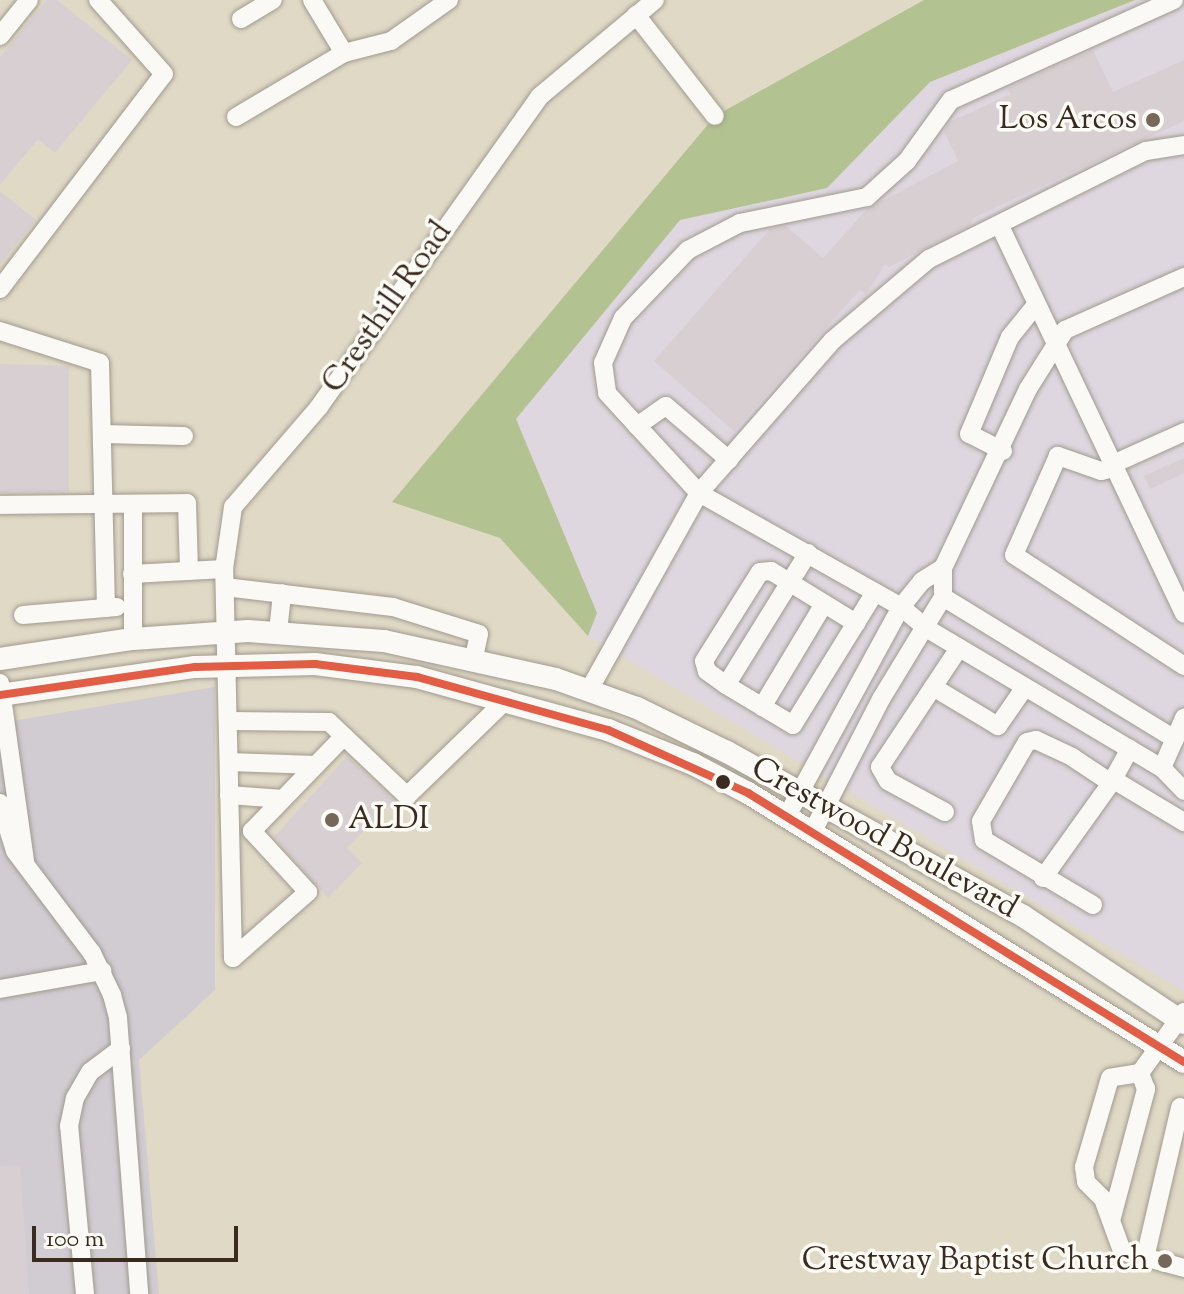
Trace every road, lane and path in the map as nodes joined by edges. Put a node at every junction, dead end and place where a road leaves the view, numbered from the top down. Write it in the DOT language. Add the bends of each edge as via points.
graph roads {
  1 [pos="29,0"];
  2 [pos="98,0"];
  3 [pos="273,0"];
  4 [pos="312,0"];
  5 [pos="449,0"];
  6 [pos="655,0"];
  7 [pos="1174,0"];
  8 [pos="636,15"];
  9 [pos="241,19"];
  10 [pos="0,36"];
  11 [pos="344,53"];
  12 [pos="715,116"];
  13 [pos="236,117"];
  14 [pos="1184,145"];
  15 [pos="1000,226"];
  16 [pos="1184,277"];
  17 [pos="0,289"];
  18 [pos="1035,306"];
  19 [pos="0,331"];
  20 [pos="1055,350"];
  21 [pos="637,426"];
  22 [pos="1184,432"];
  23 [pos="102,434"];
  24 [pos="184,436"];
  25 [pos="1003,451"];
  26 [pos="729,460"];
  27 [pos="1112,467"];
  28 [pos="699,493"];
  29 [pos="103,504"];
  30 [pos="133,504"];
  31 [pos="0,505"];
  32 [pos="808,553"];
  33 [pos="943,568"];
  34 [pos="189,571"];
  35 [pos="132,574"];
  36 [pos="224,578"];
  37 [pos="790,582"];
  38 [pos="875,592"];
  39 [pos="282,593"];
  40 [pos="943,597"];
  41 [pos="824,604"];
  42 [pos="132,606"];
  43 [pos="901,607"];
  44 [pos="106,608"];
  45 [pos="1184,614"];
  46 [pos="23,615"];
  47 [pos="856,623"];
  48 [pos="926,628"];
  49 [pos="227,631"];
  50 [pos="278,632"];
  51 [pos="133,639"];
  52 [pos="959,648"];
  53 [pos="474,657"];
  54 [pos="0,659"];
  55 [pos="227,664"];
  56 [pos="1184,666"];
  57 [pos="726,685"];
  58 [pos="933,687"];
  59 [pos="1025,687"];
  60 [pos="464,688"];
  61 [pos="589,690"];
  62 [pos="1,691"];
  63 [pos="507,699"];
  64 [pos="762,707"];
  65 [pos="1184,718"];
  66 [pos="228,721"];
  67 [pos="344,736"];
  68 [pos="1175,739"];
  69 [pos="1130,749"];
  70 [pos="229,762"];
  71 [pos="316,765"];
  72 [pos="1162,768"];
  73 [pos="1112,782"];
  74 [pos="1184,791"];
  75 [pos="802,793"];
  76 [pos="229,795"];
  77 [pos="283,799"];
  78 [pos="0,803"];
  79 [pos="825,806"];
  80 [pos="945,812"];
  81 [pos="787,816"];
  82 [pos="1184,822"];
  83 [pos="813,831"];
  84 [pos="25,862"];
  85 [pos="1043,878"];
  86 [pos="1093,905"];
  87 [pos="102,971"];
  88 [pos="0,989"];
  89 [pos="1182,1019"];
  90 [pos="1161,1048"];
  91 [pos="121,1049"];
  92 [pos="1184,1062"];
  93 [pos="1140,1073"];
  94 [pos="1183,1102"];
  95 [pos="1111,1221"];
  96 [pos="1145,1258"];
  97 [pos="1184,1268"];
  98 [pos="85,1294"];
  99 [pos="139,1294"];
  1 -- 10 [label="street"];
  2 -- 17 [label="street" via="164,74"];
  3 -- 9 [label="street"];
  4 -- 11 [label="street"];
  5 -- 11 [label="street" via="391,41"];
  6 -- 8 [label="street, Cresthill Road"];
  7 -- 21 [label="street" via="951,100 907,161 867,197 740,223 688,250 623,318 603,363 607,393"];
  8 -- 12 [label="street"];
  8 -- 36 [label="street, Cresthill Road" via="539,97 319,407 247,486 226,529"];
  11 -- 13 [label="street"];
  14 -- 15 [label="street" via="1146,151"];
  15 -- 18 [label="street"];
  15 -- 26 [label="street" via="929,259 833,340"];
  16 -- 20 [label="street" via="1065,330"];
  18 -- 20 [label="street"];
  18 -- 25 [label="street" via="1010,337 969,434"];
  19 -- 23 [label="street" via="100,363"];
  20 -- 25 [label="street" via="1028,389"];
  20 -- 27 [label="street"];
  21 -- 26 [label="street" via="666,406"];
  21 -- 28 [label="street"];
  22 -- 27 [label="street"];
  23 -- 24 [label="street"];
  23 -- 29 [label="street"];
  25 -- 33 [label="street"];
  26 -- 28 [label="street"];
  27 -- 45 [label="street"];
  27 -- 56 [label="street" via="1101,471 1058,456 1014,555"];
  28 -- 32 [label="street"];
  28 -- 61 [label="street"];
  29 -- 30 [label="street"];
  29 -- 31 [label="street"];
  29 -- 44 [label="street"];
  30 -- 34 [label="street" via="187,503"];
  30 -- 35 [label="street"];
  32 -- 37 [label="street"];
  32 -- 38 [label="street"];
  33 -- 40 [label="street"];
  33 -- 43 [label="street" via="922,581"];
  34 -- 35 [label="street"];
  34 -- 36 [label="street"];
  35 -- 42 [label="street"];
  36 -- 39 [label="street"];
  36 -- 49 [label="street, Cresthill Road"];
  37 -- 41 [label="street"];
  37 -- 57 [label="street"];
  37 -- 57 [label="street" via="771,571 755,576 704,661 707,671"];
  38 -- 43 [label="street"];
  38 -- 47 [label="street"];
  39 -- 50 [label="street"];
  39 -- 53 [label="street" via="393,607 479,634"];
  40 -- 48 [label="street"];
  40 -- 68 [label="street"];
  41 -- 47 [label="street"];
  41 -- 64 [label="street"];
  42 -- 44 [label="street"];
  42 -- 51 [label="street"];
  43 -- 48 [label="street"];
  43 -- 75 [label="street"];
  44 -- 46 [label="street"];
  47 -- 64 [label="street" via="793,725"];
  48 -- 52 [label="street"];
  48 -- 79 [label="street" via="881,699"];
  49 -- 50 [label="main road, Crestwood Boulevard"];
  49 -- 51 [label="main road, Crestwood Boulevard"];
  49 -- 55 [label="street, Cresthill Road"];
  50 -- 53 [label="main road, Crestwood Boulevard" via="384,641"];
  51 -- 54 [label="main road, Crestwood Boulevard"];
  52 -- 58 [label="street"];
  52 -- 59 [label="street"];
  53 -- 60 [label="main road"];
  53 -- 61 [label="main road, Crestwood Boulevard"];
  55 -- 60 [label="main road, Crestwood Boulevard" via="358,667"];
  55 -- 62 [label="main road, Crestwood Boulevard"];
  55 -- 66 [label="street, Cresthill Road"];
  57 -- 64 [label="street"];
  58 -- 59 [label="street" via="998,726"];
  58 -- 80 [label="street" via="880,767 888,781"];
  59 -- 69 [label="street"];
  60 -- 63 [label="main road, Crestwood Boulevard"];
  61 -- 75 [label="main road, Crestwood Boulevard" via="682,728"];
  62 -- 84 [label="street"];
  63 -- 67 [label="street" via="407,796"];
  63 -- 81 [label="main road, Crestwood Boulevard" via="651,746"];
  65 -- 68 [label="street"];
  66 -- 67 [label="street" via="329,722"];
  66 -- 70 [label="street, Cresthill Road"];
  67 -- 71 [label="street"];
  68 -- 72 [label="street"];
  69 -- 72 [label="street"];
  69 -- 73 [label="street"];
  70 -- 71 [label="street"];
  70 -- 76 [label="street, Cresthill Road"];
  71 -- 77 [label="street"];
  72 -- 74 [label="street"];
  73 -- 82 [label="street"];
  73 -- 85 [label="street"];
  73 -- 85 [label="street" via="1036,740 1027,742 981,821 984,840"];
  75 -- 79 [label="main road, Crestwood Boulevard"];
  75 -- 81 [label="street"];
  76 -- 77 [label="street"];
  76 -- 77 [label="street, Cresthill Road" via="233,958 308,892 252,831"];
  78 -- 84 [label="street" via="10,841"];
  79 -- 83 [label="street"];
  79 -- 89 [label="main road, Crestwood Boulevard" via="1023,916"];
  81 -- 83 [label="main road, Crestwood Boulevard"];
  83 -- 90 [label="main road, Crestwood Boulevard"];
  84 -- 87 [label="street"];
  85 -- 86 [label="street"];
  87 -- 88 [label="street"];
  87 -- 91 [label="street" via="118,1018"];
  89 -- 90 [label="street"];
  90 -- 92 [label="main road, Crestwood Boulevard"];
  90 -- 93 [label="street"];
  91 -- 98 [label="street" via="90,1072 75,1098 69,1126"];
  91 -- 99 [label="street"];
  93 -- 95 [label="street" via="1146,1089"];
  93 -- 95 [label="street" via="1110,1078 1085,1157 1086,1182 1103,1199"];
  94 -- 96 [label="street"];
  95 -- 96 [label="street" via="1122,1251"];
  96 -- 97 [label="street"];
}
